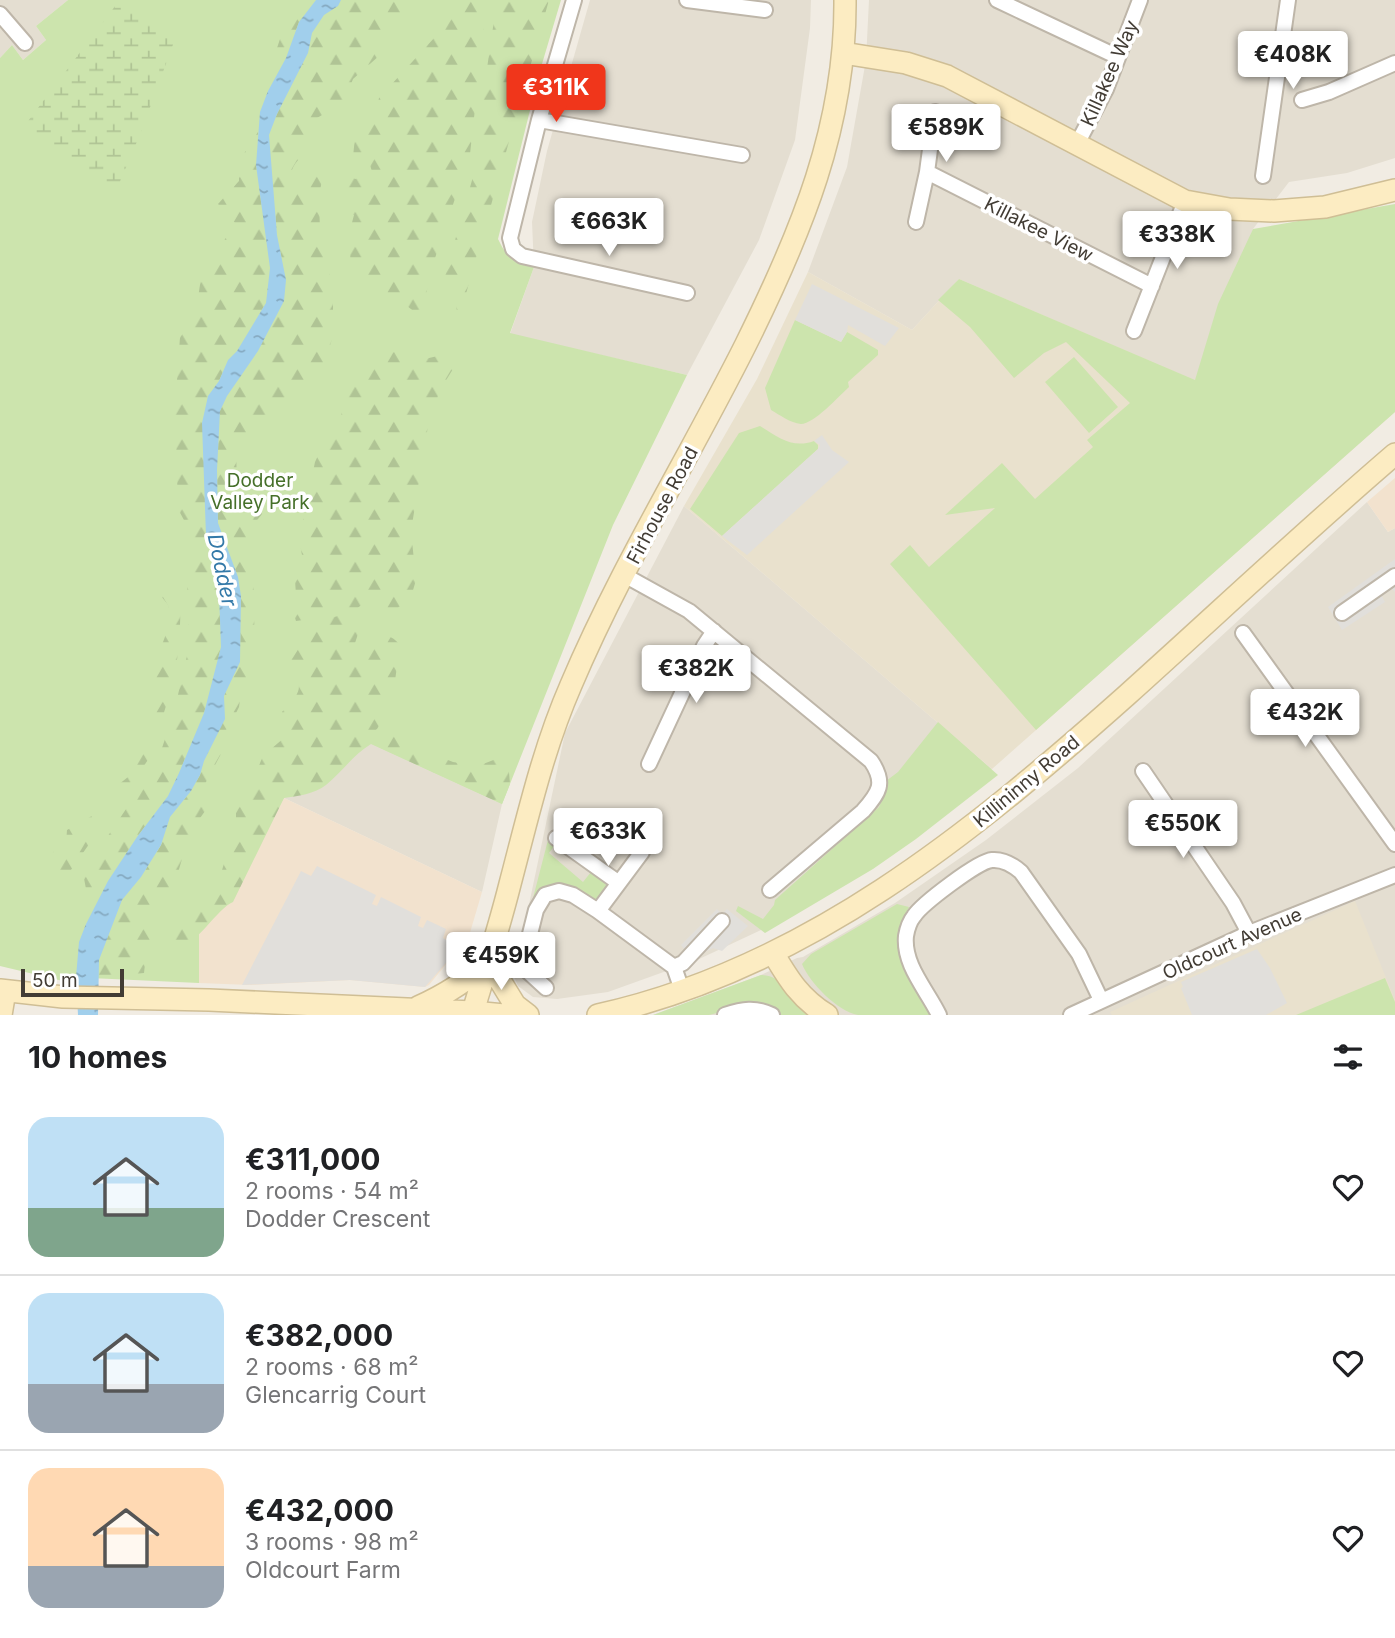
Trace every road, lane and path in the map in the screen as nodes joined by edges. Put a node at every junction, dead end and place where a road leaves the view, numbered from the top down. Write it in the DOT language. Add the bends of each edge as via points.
graph roads {
  1 [pos="574,0"];
  2 [pos="687,0"];
  3 [pos="845,0"];
  4 [pos="996,0"];
  5 [pos="1140,0"];
  6 [pos="1288,0"];
  7 [pos="765,10"];
  8 [pos="0,14"];
  9 [pos="25,43"];
  10 [pos="843,53"];
  11 [pos="1118,57"];
  12 [pos="1395,63"];
  13 [pos="1302,100"];
  14 [pos="935,112"];
  15 [pos="539,120"];
  16 [pos="1077,144"];
  17 [pos="742,155"];
  18 [pos="927,172"];
  19 [pos="1263,177"];
  20 [pos="1395,190"];
  21 [pos="1185,201"];
  22 [pos="916,222"];
  23 [pos="1152,286"];
  24 [pos="687,293"];
  25 [pos="1134,331"];
  26 [pos="1395,454"];
  27 [pos="624,575"];
  28 [pos="1392,583"];
  29 [pos="1342,613"];
  30 [pos="714,631"];
  31 [pos="1242,633"];
  32 [pos="649,764"];
  33 [pos="1143,771"];
  34 [pos="556,838"];
  35 [pos="1395,844"];
  36 [pos="642,852"];
  37 [pos="1395,875"];
  38 [pos="619,883"];
  39 [pos="770,890"];
  40 [pos="598,911"];
  41 [pos="722,921"];
  42 [pos="1250,933"];
  43 [pos="773,953"];
  44 [pos="488,961"];
  45 [pos="674,967"];
  46 [pos="546,988"];
  47 [pos="2,990"];
  48 [pos="682,990"];
  49 [pos="1101,1000"];
  50 [pos="417,1012"];
  51 [pos="472,1013"];
  52 [pos="1,1015"];
  53 [pos="504,1015"];
  54 [pos="528,1015"];
  55 [pos="598,1015"];
  56 [pos="725,1015"];
  57 [pos="772,1015"];
  58 [pos="827,1015"];
  59 [pos="939,1015"];
  60 [pos="1071,1015"];
  1 -- 15 [label="street"];
  2 -- 7 [label="street"];
  3 -- 10 [label="main road, Firhouse Road"];
  4 -- 11 [label="street"];
  5 -- 11 [label="street, Killakee Way"];
  6 -- 19 [label="street"];
  8 -- 9 [label="street"];
  10 -- 16 [label="main road" via="906,63 947,76"];
  10 -- 27 [label="main road, Firhouse Road" via="816,186 767,301"];
  11 -- 16 [label="street, Killakee Way"];
  12 -- 13 [label="street"];
  14 -- 18 [label="street"];
  15 -- 17 [label="street"];
  15 -- 24 [label="street" via="510,238 513,249 522,256"];
  16 -- 21 [label="main road"];
  18 -- 22 [label="street"];
  18 -- 23 [label="street, Killakee View"];
  20 -- 21 [label="main road" via="1325,207 1275,211"];
  21 -- 23 [label="street"];
  23 -- 25 [label="street"];
  26 -- 43 [label="main road, Killininny Road" via="1004,801 884,890"];
  27 -- 30 [label="street" via="689,611"];
  27 -- 44 [label="main road, Firhouse Road" via="570,686 547,747"];
  28 -- 29 [label="street"];
  30 -- 32 [label="street"];
  30 -- 39 [label="street" via="871,761 881,780 875,798 863,811"];
  31 -- 35 [label="street"];
  33 -- 42 [label="street"];
  34 -- 38 [label="street"];
  36 -- 38 [label="street"];
  37 -- 42 [label="street, Oldcourt Avenue"];
  38 -- 40 [label="street"];
  40 -- 45 [label="street"];
  40 -- 46 [label="street" via="573,895 559,891 545,895 536,910 523,966"];
  41 -- 45 [label="street"];
  42 -- 49 [label="street, Oldcourt Avenue"];
  43 -- 48 [label="main road, Killininny Road"];
  43 -- 58 [label="main road" via="790,982"];
  44 -- 50 [label="main road"];
  44 -- 51 [label="main road, Firhouse Road"];
  44 -- 54 [label="main road" via="514,1005"];
  45 -- 48 [label="street"];
  47 -- 50 [label="main road" via="63,997"];
  47 -- 52 [label="main road"];
  48 -- 55 [label="main road, Killininny Road"];
  49 -- 59 [label="street" via="1079,954 1021,872 1008,862 992,860 977,865 925,904 906,934 913,968"];
  49 -- 60 [label="street, Oldcourt Avenue"];
  50 -- 51 [label="main road"];
  51 -- 53 [label="main road"];
  56 -- 57 [label="street" via="757,1009"];
}
